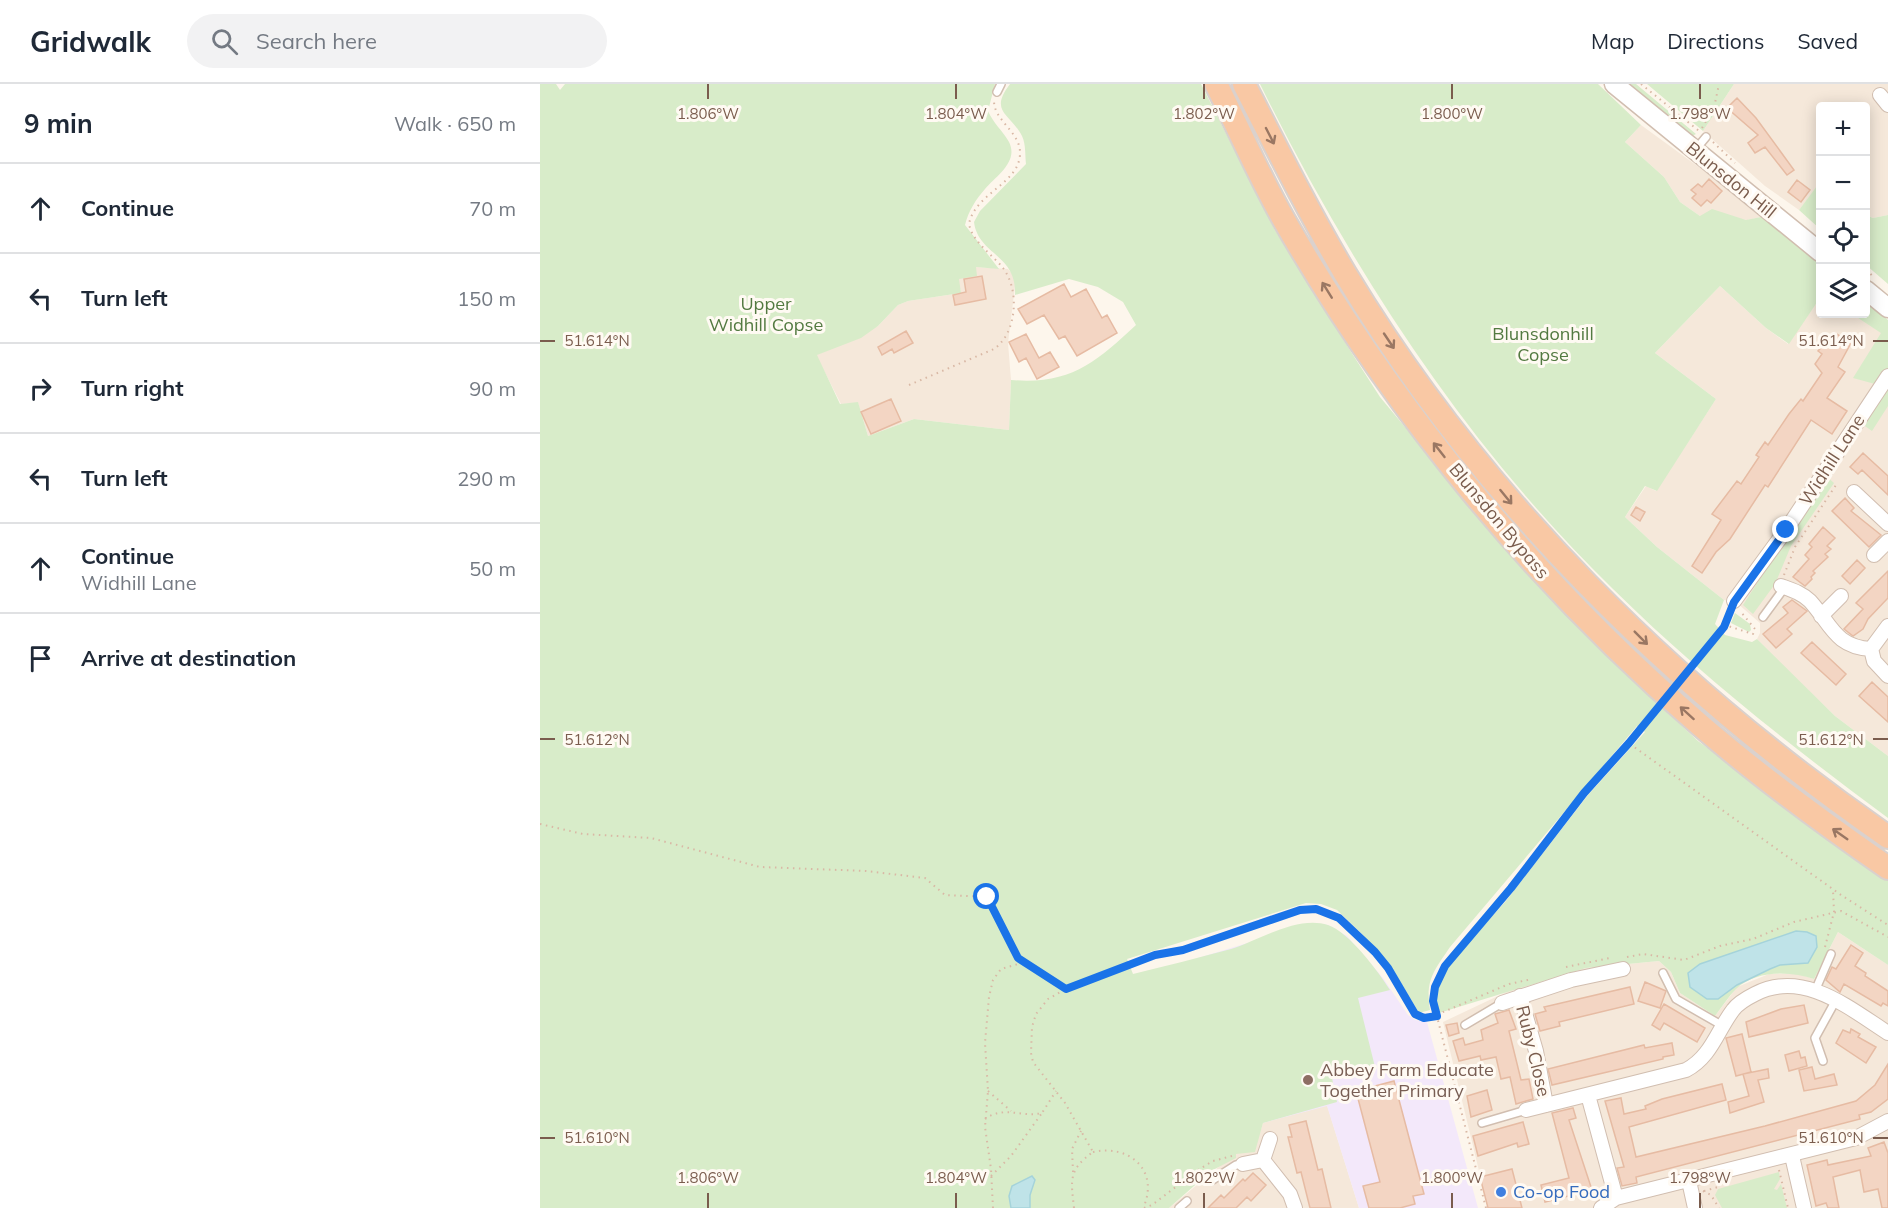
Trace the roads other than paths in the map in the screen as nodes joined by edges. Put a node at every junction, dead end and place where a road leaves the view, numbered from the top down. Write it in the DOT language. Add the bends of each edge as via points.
graph roads {
  1 [pos="1001,84"];
  2 [pos="1216,84"];
  3 [pos="1244,84"];
  4 [pos="1614,84"];
  5 [pos="997,92"];
  6 [pos="1816,247"];
  7 [pos="1870,293"];
  8 [pos="1888,308"];
  9 [pos="1888,376"];
  10 [pos="1854,492"];
  11 [pos="1888,524"];
  12 [pos="1888,541"];
  13 [pos="1874,555"];
  14 [pos="1783,584"];
  15 [pos="1841,597"];
  16 [pos="1734,602"];
  17 [pos="1821,616"];
  18 [pos="1763,617"];
  19 [pos="1888,626"];
  20 [pos="1871,649"];
  21 [pos="1888,676"];
  22 [pos="1888,837"];
  23 [pos="1888,868"];
  24 [pos="1831,954"];
  25 [pos="1622,963"];
  26 [pos="1663,973"];
  27 [pos="1815,991"];
  28 [pos="1520,996"];
  29 [pos="1836,1000"];
  30 [pos="1502,1003"];
  31 [pos="1465,1025"];
  32 [pos="1723,1026"];
  33 [pos="1888,1033"];
  34 [pos="1823,1061"];
  35 [pos="1588,1095"];
  36 [pos="1546,1105"];
  37 [pos="1526,1110"];
  38 [pos="1482,1123"];
  39 [pos="1886,1126"];
  40 [pos="1270,1139"];
  41 [pos="1792,1156"];
  42 [pos="1239,1160"];
  43 [pos="1263,1160"];
  44 [pos="1212,1180"];
  45 [pos="1689,1181"];
  46 [pos="1616,1198"];
  47 [pos="1187,1201"];
  48 [pos="1700,1204"];
  49 [pos="1179,1208"];
  50 [pos="1295,1208"];
  51 [pos="1601,1208"];
  52 [pos="1804,1208"];
  1 -- 5 [label="lane"];
  23 -- 2 [label="highway, Blunsdon Bypass, one-way" via="1817,818 1700,725 1617,649 1505,533 1391,389 1339,309 1284,219"];
  3 -- 22 [label="highway, Blunsdon Bypass, one-way" via="1347,277 1408,370 1514,506 1575,572 1722,712 1828,796"];
  4 -- 6 [label="street, Blunsdon Hill" via="1700,144"];
  7 -- 8 [label="street"];
  9 -- 16 [label="street, Widhill Lane"];
  10 -- 11 [label="street"];
  12 -- 13 [label="street"];
  14 -- 17 [label="street" via="1801,594"];
  14 -- 18 [label="lane"];
  15 -- 17 [label="street"];
  17 -- 20 [label="street" via="1846,642"];
  19 -- 20 [label="street"];
  20 -- 21 [label="street" via="1874,661"];
  24 -- 27 [label="lane"];
  25 -- 28 [label="street, Ruby Close"];
  26 -- 32 [label="lane" via="1676,999"];
  27 -- 29 [label="street"];
  27 -- 32 [label="street" via="1787,986 1766,989 1742,1001"];
  28 -- 30 [label="street, Ruby Close"];
  28 -- 36 [label="street, Ruby Close" via="1534,1041"];
  29 -- 33 [label="street"];
  29 -- 34 [label="lane" via="1815,1038"];
  30 -- 31 [label="lane"];
  32 -- 35 [label="street" via="1703,1059 1686,1070"];
  35 -- 36 [label="street"];
  35 -- 46 [label="street"];
  36 -- 37 [label="street"];
  37 -- 38 [label="lane"];
  39 -- 41 [label="street"];
  40 -- 43 [label="street"];
  41 -- 45 [label="street"];
  41 -- 52 [label="street"];
  42 -- 43 [label="street"];
  42 -- 44 [label="lane"];
  43 -- 50 [label="street" via="1290,1194"];
  45 -- 46 [label="street"];
  45 -- 48 [label="street"];
  46 -- 51 [label="street"];
  47 -- 49 [label="lane"];
}
